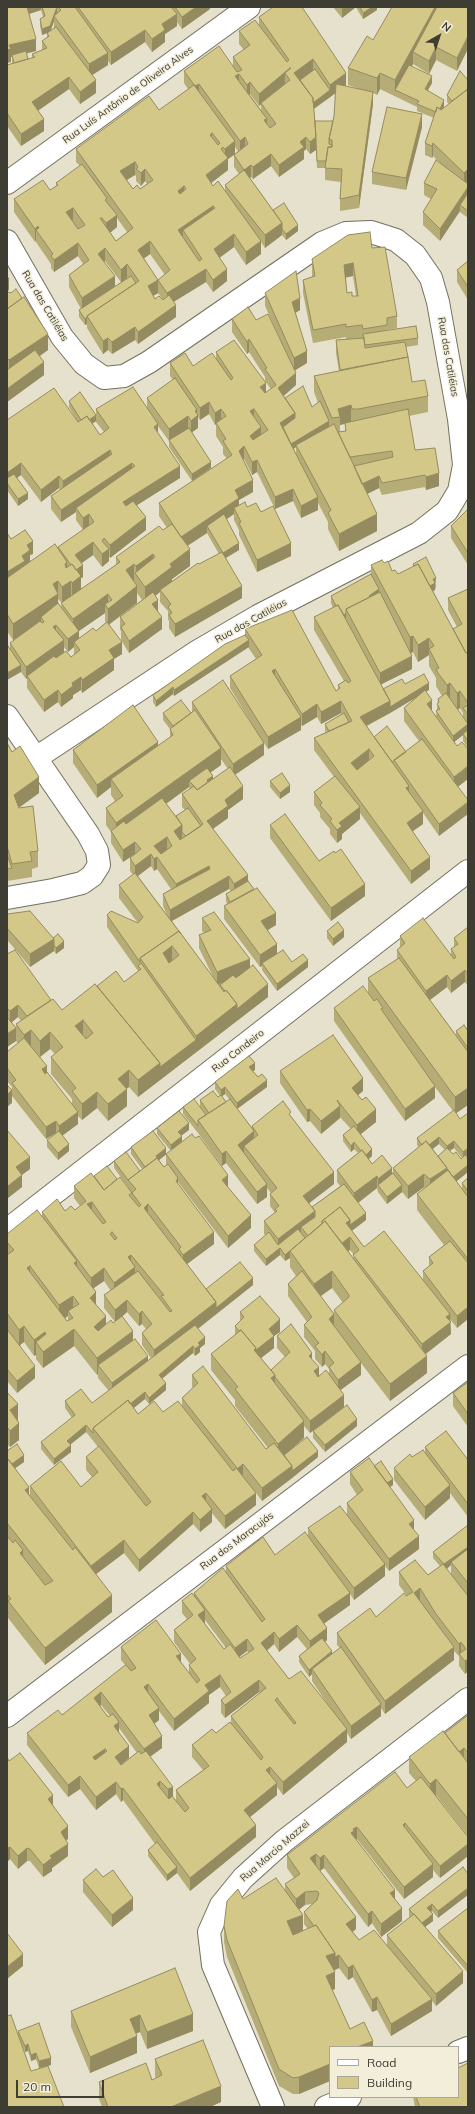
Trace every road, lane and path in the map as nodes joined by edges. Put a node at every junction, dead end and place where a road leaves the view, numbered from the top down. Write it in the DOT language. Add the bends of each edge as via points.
graph roads {
  1 [pos="249,7"];
  2 [pos="7,183"];
  3 [pos="7,241"];
  4 [pos="7,716"];
  5 [pos="36,758"];
  6 [pos="468,871"];
  7 [pos="7,898"];
  8 [pos="7,1230"];
  9 [pos="468,1366"];
  10 [pos="468,1699"];
  11 [pos="7,1716"];
  12 [pos="348,2098"];
  13 [pos="273,2107"];
  14 [pos="326,2107"];
  1 -- 2 [label="street, Rua Luís Antônio de Oliveira Alves"];
  3 -- 5 [label="street, Rua das Catiléias" via="62,337 84,364 104,378 124,376 149,362 322,243 346,233 371,232 396,240 415,255 431,278 438,302 459,419 464,465 459,491 447,511 419,533 258,616 198,651"];
  4 -- 5 [label="street"];
  5 -- 7 [label="street" via="88,834 97,851 99,865 92,876 82,883"];
  6 -- 8 [label="street, Rua Candeiro"];
  9 -- 11 [label="street, Rua dos Maracujás"];
  10 -- 13 [label="street, Rua Marcio Mazzei" via="284,1841 243,1878 221,1904 209,1932 213,1965"];
  12 -- 14 [label="street"];
}
